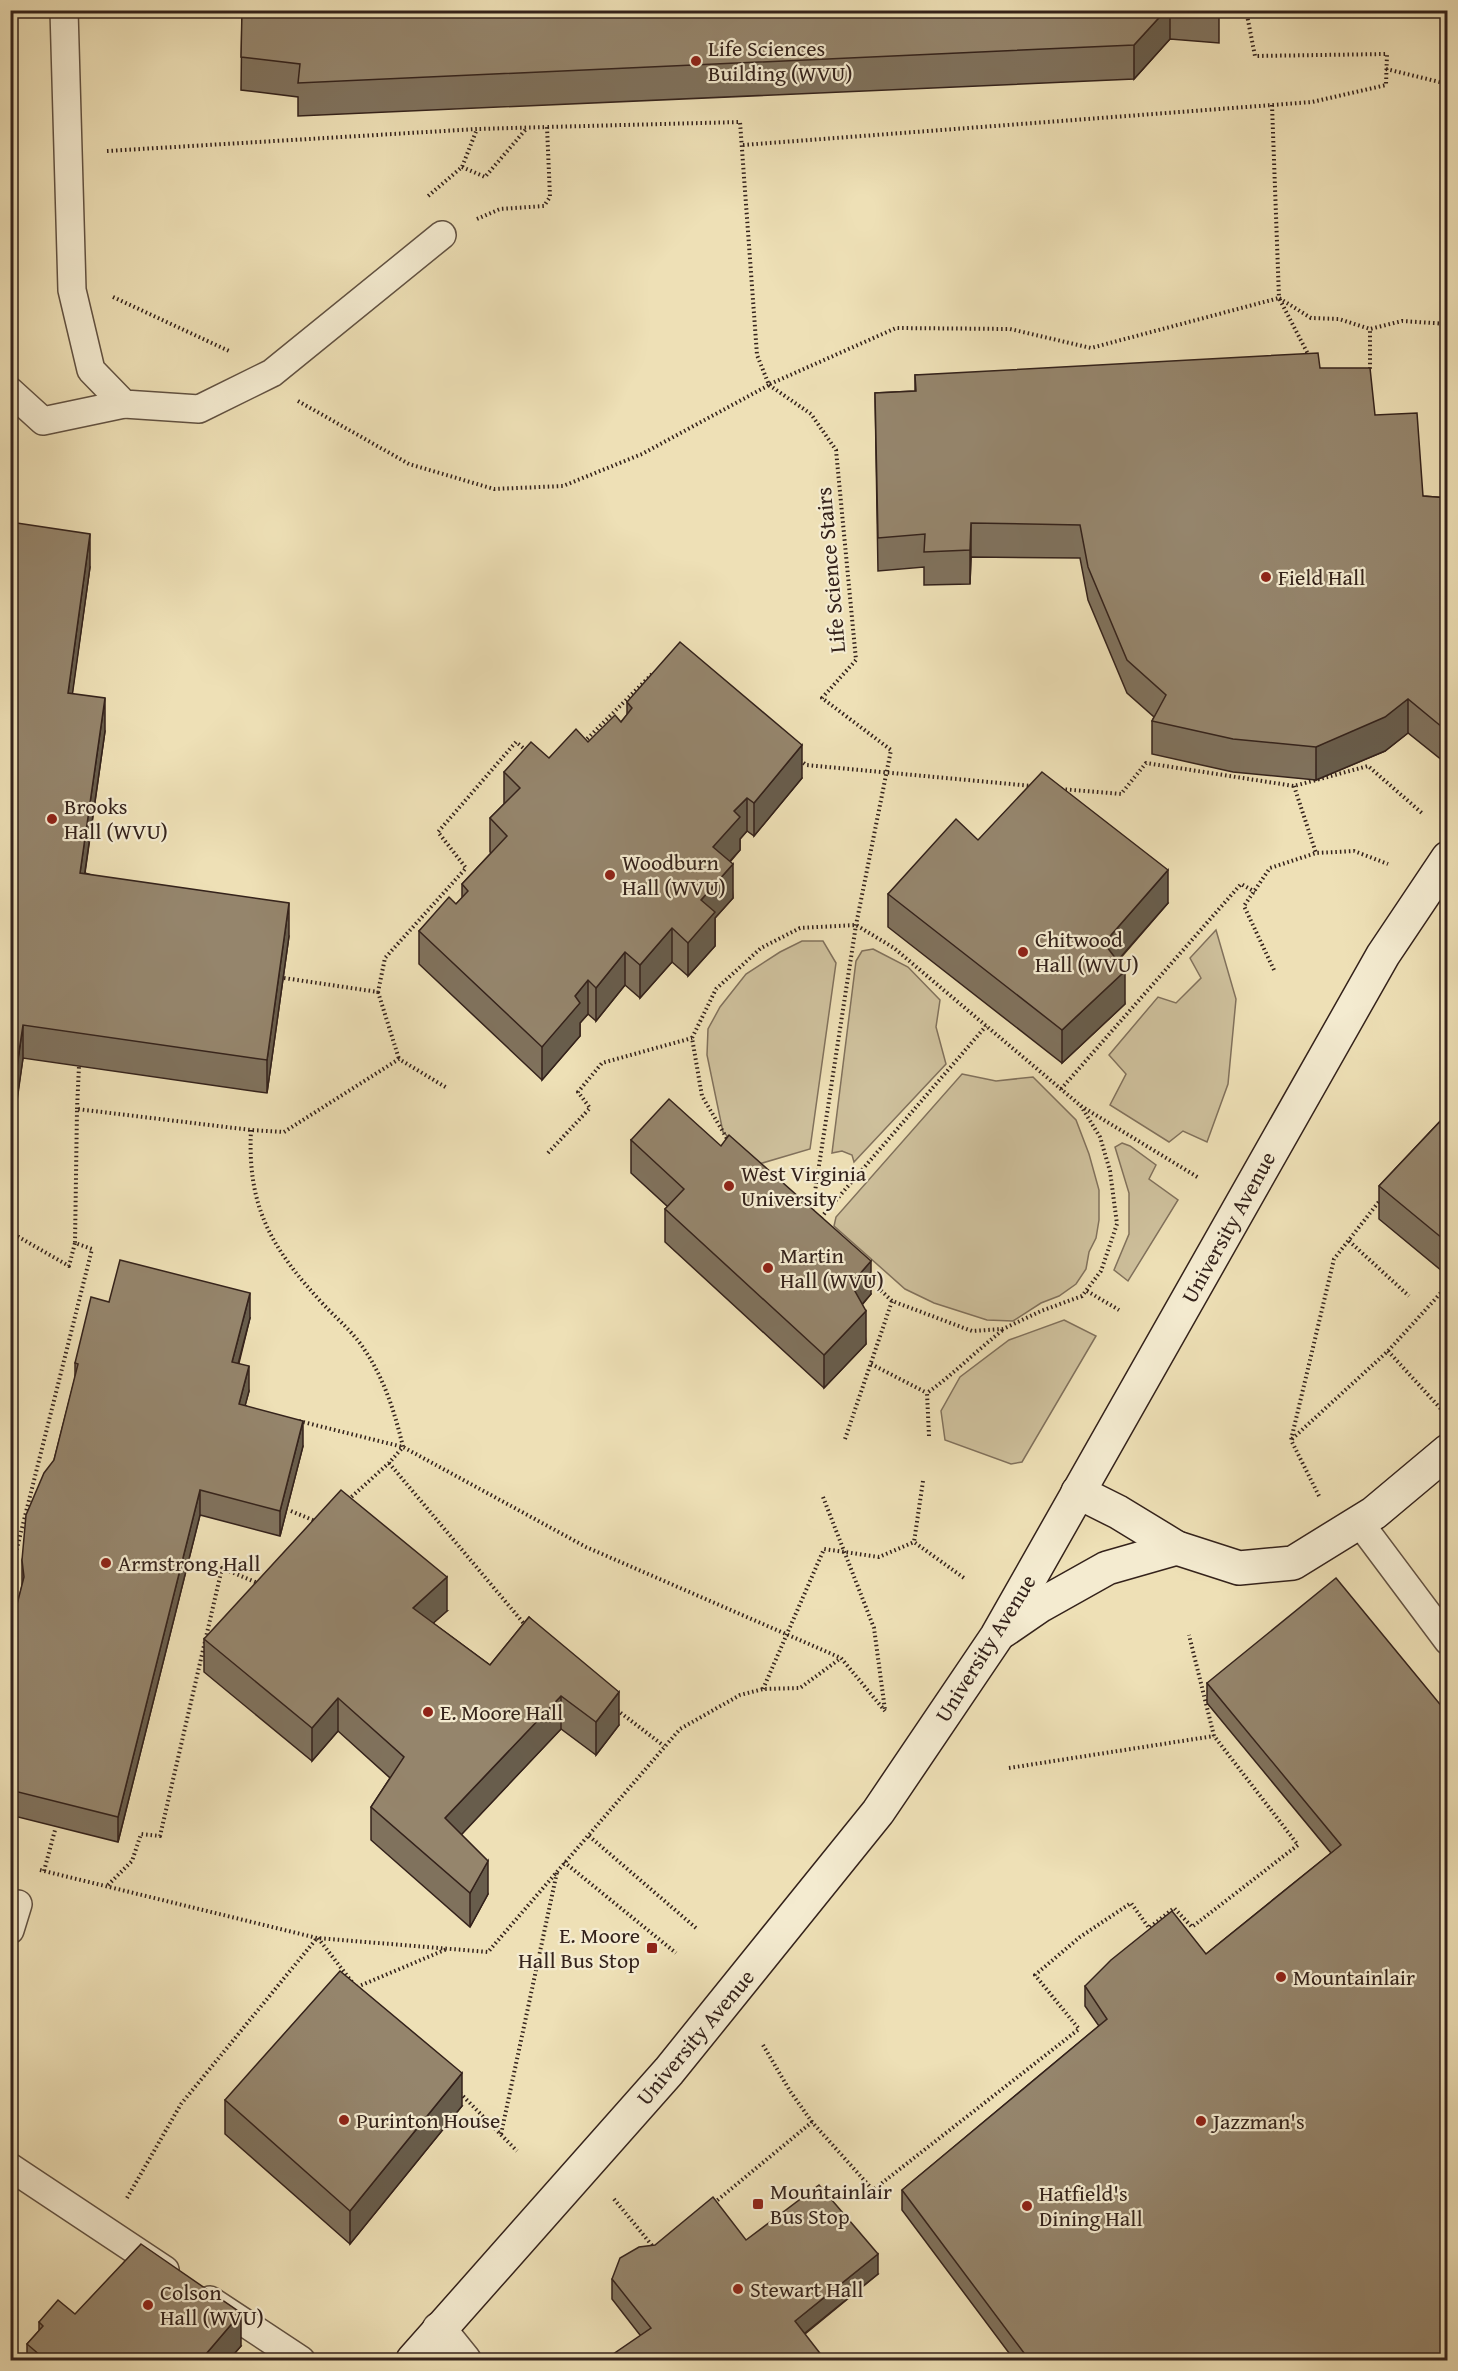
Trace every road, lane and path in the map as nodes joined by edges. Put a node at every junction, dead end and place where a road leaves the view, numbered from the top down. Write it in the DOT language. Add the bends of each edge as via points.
graph roads {
  1 [pos="64,10"];
  2 [pos="1246,10"];
  3 [pos="1386,69"];
  4 [pos="1448,84"];
  5 [pos="1272,105"];
  6 [pos="527,127"];
  7 [pos="547,127"];
  8 [pos="477,129"];
  9 [pos="743,145"];
  10 [pos="68,153"];
  11 [pos="462,167"];
  12 [pos="427,197"];
  13 [pos="500,209"];
  14 [pos="442,235"];
  15 [pos="72,290"];
  16 [pos="1280,298"];
  17 [pos="1448,324"];
  18 [pos="1370,329"];
  19 [pos="239,355"];
  20 [pos="1315,362"];
  21 [pos="272,373"];
  22 [pos="1364,377"];
  23 [pos="769,385"];
  24 [pos="10,391"];
  25 [pos="124,404"];
  26 [pos="662,673"];
  27 [pos="578,749"];
  28 [pos="534,757"];
  29 [pos="797,758"];
  30 [pos="886,773"];
  31 [pos="1294,786"];
  32 [pos="1039,787"];
  33 [pos="1050,788"];
  34 [pos="1422,813"];
  35 [pos="1316,853"];
  36 [pos="1448,858"];
  37 [pos="1388,864"];
  38 [pos="1255,891"];
  39 [pos="856,925"];
  40 [pos="1274,970"];
  41 [pos="284,978"];
  42 [pos="378,992"];
  43 [pos="986,1026"];
  44 [pos="692,1038"];
  45 [pos="399,1059"];
  46 [pos="79,1066"];
  47 [pos="447,1088"];
  48 [pos="1061,1089"];
  49 [pos="1080,1106"];
  50 [pos="77,1108"];
  51 [pos="251,1130"];
  52 [pos="732,1148"];
  53 [pos="548,1153"];
  54 [pos="1199,1178"];
  55 [pos="1384,1195"];
  56 [pos="811,1220"];
  57 [pos="817,1223"];
  58 [pos="10,1232"];
  59 [pos="1349,1241"];
  60 [pos="75,1243"];
  61 [pos="866,1276"];
  62 [pos="1448,1286"];
  63 [pos="1087,1291"];
  64 [pos="1409,1296"];
  65 [pos="892,1301"];
  66 [pos="1119,1310"];
  67 [pos="1004,1329"];
  68 [pos="1388,1351"];
  69 [pos="871,1364"];
  70 [pos="927,1393"];
  71 [pos="1442,1410"];
  72 [pos="294,1420"];
  73 [pos="929,1436"];
  74 [pos="845,1439"];
  75 [pos="1291,1440"];
  76 [pos="403,1447"];
  77 [pos="1448,1451"];
  78 [pos="389,1463"];
  79 [pos="923,1480"];
  80 [pos="1078,1492"];
  81 [pos="823,1497"];
  82 [pos="347,1501"];
  83 [pos="1323,1503"];
  84 [pos="291,1511"];
  85 [pos="1359,1522"];
  86 [pos="322,1524"];
  87 [pos="914,1542"];
  88 [pos="1177,1548"];
  89 [pos="844,1551"];
  90 [pos="10,1576"];
  91 [pos="964,1578"];
  92 [pos="263,1585"];
  93 [pos="532,1633"];
  94 [pos="785,1634"];
  95 [pos="1189,1635"];
  96 [pos="997,1636"];
  97 [pos="1448,1641"];
  98 [pos="841,1658"];
  99 [pos="763,1689"];
  100 [pos="609,1702"];
  101 [pos="1214,1736"];
  102 [pos="664,1746"];
  103 [pos="1009,1768"];
  104 [pos="55,1830"];
  105 [pos="588,1836"];
  106 [pos="564,1862"];
  107 [pos="32,1868"];
  108 [pos="558,1870"];
  109 [pos="44,1871"];
  110 [pos="107,1886"];
  111 [pos="18,1904"];
  112 [pos="696,1928"];
  113 [pos="10,1930"];
  114 [pos="317,1938"];
  115 [pos="447,1949"];
  116 [pos="676,1953"];
  117 [pos="357,1987"];
  118 [pos="365,1995"];
  119 [pos="763,2045"];
  120 [pos="453,2086"];
  121 [pos="812,2122"];
  122 [pos="501,2135"];
  123 [pos="517,2151"];
  124 [pos="10,2167"];
  125 [pos="614,2199"];
  126 [pos="125,2202"];
  127 [pos="711,2205"];
  128 [pos="657,2250"];
  129 [pos="439,2329"];
  130 [pos="301,2361"];
  131 [pos="413,2361"];
  132 [pos="464,2361"];
  1 -- 10 [label="lane"];
  2 -- 3 [label="path" via="1255,56 1387,54"];
  3 -- 4 [label="path"];
  3 -- 5 [label="path" via="1386,85 1312,102"];
  5 -- 9 [label="path"];
  5 -- 16 [label="path"];
  6 -- 7 [label="path"];
  6 -- 8 [label="path"];
  6 -- 11 [label="path" via="485,177"];
  7 -- 9 [label="path" via="740,122"];
  7 -- 13 [label="path" via="550,197 544,206"];
  8 -- 10 [label="path"];
  8 -- 11 [label="path"];
  9 -- 23 [label="path" via="757,355"];
  10 -- 15 [label="lane"];
  11 -- 12 [label="path"];
  14 -- 21 [label="lane"];
  15 -- 19 [label="path" via="104,292"];
  15 -- 25 [label="lane" via="91,370"];
  16 -- 18 [label="path" via="1311,318 1339,319"];
  16 -- 20 [label="path"];
  16 -- 23 [label="path" via="1091,348 1010,329 896,328"];
  17 -- 18 [label="path" via="1402,321"];
  18 -- 22 [label="path" via="1370,369"];
  21 -- 23 [label="path" via="299,402 409,464 494,489 562,486 642,454"];
  21 -- 25 [label="lane" via="199,409"];
  23 -- 30 [label="path, Life Science Stairs" via="811,414 836,450 856,660 822,698 891,750"];
  24 -- 25 [label="lane" via="43,421"];
  26 -- 27 [label="path" via="652,673"];
  28 -- 42 [label="path" via="516,742 438,832 466,867 385,958"];
  29 -- 30 [label="path" via="806,765"];
  30 -- 32 [label="path"];
  30 -- 39 [label="path"];
  31 -- 33 [label="path" via="1146,763 1121,794"];
  31 -- 34 [label="path" via="1368,766"];
  31 -- 35 [label="path"];
  35 -- 37 [label="path" via="1354,851"];
  35 -- 38 [label="path" via="1270,868"];
  36 -- 80 [label="street, University Avenue" via="1383,955"];
  38 -- 40 [label="path" via="1244,906"];
  38 -- 48 [label="path" via="1241,884"];
  39 -- 43 [label="path" via="894,948"];
  39 -- 44 [label="path" via="800,928 761,948 716,989"];
  39 -- 56 [label="path"];
  41 -- 42 [label="path"];
  42 -- 45 [label="path"];
  43 -- 48 [label="path"];
  43 -- 57 [label="path"];
  44 -- 52 [label="path" via="702,1096"];
  44 -- 53 [label="path" via="602,1063 578,1092 590,1108"];
  45 -- 47 [label="path"];
  45 -- 51 [label="path" via="284,1132"];
  46 -- 50 [label="path"];
  48 -- 49 [label="path"];
  49 -- 54 [label="path"];
  49 -- 63 [label="path" via="1100,1137 1110,1171 1117,1224 1101,1271"];
  50 -- 51 [label="path"];
  50 -- 60 [label="path"];
  51 -- 76 [label="path" via="253,1186 265,1226 281,1254 364,1348 383,1384"];
  55 -- 59 [label="path"];
  58 -- 60 [label="path" via="69,1266"];
  59 -- 64 [label="path"];
  59 -- 75 [label="path" via="1334,1259"];
  60 -- 90 [label="path" via="92,1249"];
  61 -- 65 [label="path"];
  62 -- 68 [label="path"];
  63 -- 66 [label="path"];
  63 -- 67 [label="path"];
  65 -- 67 [label="path" via="972,1331"];
  65 -- 69 [label="path"];
  67 -- 70 [label="path"];
  68 -- 71 [label="path"];
  68 -- 75 [label="path"];
  69 -- 70 [label="path"];
  69 -- 74 [label="path"];
  70 -- 73 [label="path"];
  72 -- 76 [label="path"];
  75 -- 83 [label="path"];
  76 -- 78 [label="path"];
  76 -- 94 [label="path" via="586,1547"];
  77 -- 85 [label="street"];
  78 -- 82 [label="path"];
  78 -- 93 [label="path"];
  79 -- 87 [label="path"];
  80 -- 88 [label="street"];
  80 -- 96 [label="street, University Avenue"];
  81 -- 89 [label="path"];
  84 -- 86 [label="path"];
  85 -- 88 [label="street" via="1293,1563 1239,1568"];
  85 -- 97 [label="lane"];
  87 -- 89 [label="path" via="879,1557"];
  87 -- 91 [label="path"];
  88 -- 96 [label="street" via="1107,1568 1041,1605"];
  89 -- 94 [label="path" via="824,1549"];
  89 -- 98 [label="path" via="873,1628 885,1711"];
  92 -- 110 [label="path" via="222,1568 160,1836 141,1834 132,1861"];
  94 -- 98 [label="path"];
  94 -- 99 [label="path"];
  95 -- 101 [label="path"];
  96 -- 129 [label="street, University Avenue" via="878,1812 669,2072"];
  98 -- 99 [label="path" via="800,1688"];
  99 -- 102 [label="path" via="740,1695 680,1729"];
  100 -- 102 [label="path"];
  101 -- 103 [label="path"];
  101 -- 121 [label="path" via="1299,1845 1192,1927 1174,1908 1149,1928 1131,1903 1080,1937 1035,1975 1078,2029 873,2190"];
  102 -- 105 [label="path"];
  104 -- 109 [label="path"];
  105 -- 106 [label="path"];
  105 -- 112 [label="path"];
  106 -- 108 [label="path"];
  106 -- 116 [label="path"];
  107 -- 109 [label="path"];
  108 -- 115 [label="path" via="488,1952"];
  108 -- 122 [label="path"];
  109 -- 110 [label="path"];
  110 -- 114 [label="path"];
  111 -- 113 [label="lane"];
  114 -- 115 [label="path"];
  114 -- 117 [label="path"];
  114 -- 126 [label="path" via="181,2104"];
  115 -- 117 [label="path"];
  117 -- 118 [label="path"];
  119 -- 121 [label="path"];
  120 -- 122 [label="path"];
  121 -- 127 [label="path"];
  122 -- 123 [label="path"];
  124 -- 130 [label="lane"];
  125 -- 128 [label="path"];
  129 -- 131 [label="street, University Avenue"];
  129 -- 132 [label="street"];
}
